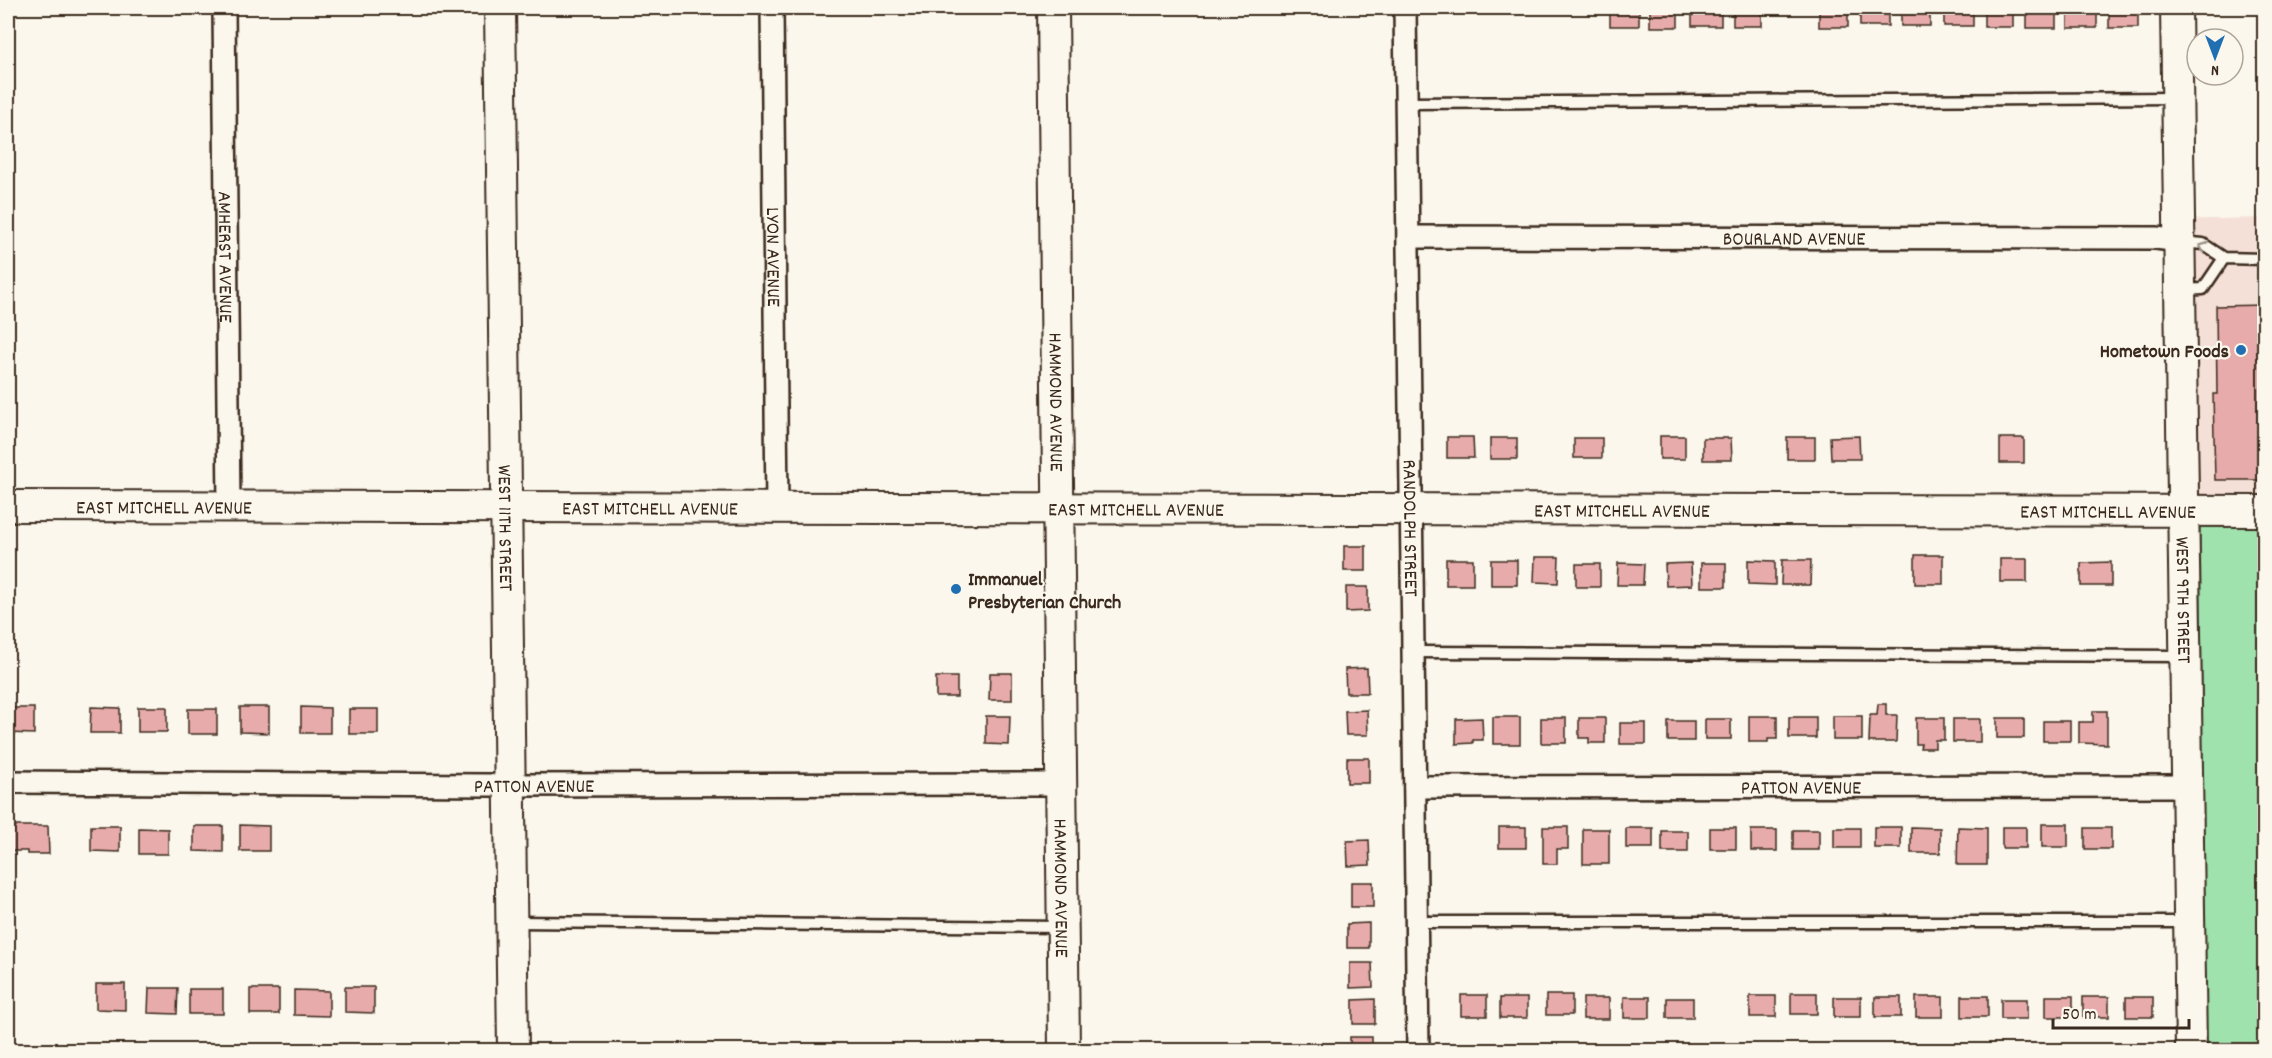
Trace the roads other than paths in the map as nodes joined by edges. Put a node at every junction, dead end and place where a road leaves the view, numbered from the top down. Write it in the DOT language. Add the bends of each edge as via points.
graph roads {
  1 [pos="224,8"];
  2 [pos="500,8"];
  3 [pos="772,8"];
  4 [pos="1053,8"];
  5 [pos="1404,8"];
  6 [pos="2176,8"];
  7 [pos="2178,98"];
  8 [pos="1406,104"];
  9 [pos="1408,237"];
  10 [pos="2180,242"];
  11 [pos="2224,258"];
  12 [pos="2265,259"];
  13 [pos="2180,291"];
  14 [pos="8,506"];
  15 [pos="229,507"];
  16 [pos="506,507"];
  17 [pos="777,508"];
  18 [pos="1058,508"];
  19 [pos="1411,509"];
  20 [pos="2182,511"];
  21 [pos="2265,511"];
  22 [pos="1413,652"];
  23 [pos="2184,656"];
  24 [pos="8,782"];
  25 [pos="1061,784"];
  26 [pos="509,785"];
  27 [pos="2187,786"];
  28 [pos="1415,787"];
  29 [pos="511,922"];
  30 [pos="1417,922"];
  31 [pos="2189,922"];
  32 [pos="1063,927"];
  33 [pos="513,1050"];
  34 [pos="1064,1050"];
  35 [pos="1418,1050"];
  36 [pos="2191,1050"];
  1 -- 15 [label="street, AMHERST AVENUE"];
  2 -- 16 [label="street, WEST 11TH STREET"];
  3 -- 17 [label="street, LYON AVENUE"];
  4 -- 18 [label="street, HAMMOND AVENUE"];
  5 -- 8 [label="street, RANDOLPH STREET"];
  6 -- 7 [label="street, WEST 9TH STREET"];
  7 -- 8 [label="lane"];
  7 -- 10 [label="street, WEST 9TH STREET"];
  8 -- 9 [label="street, RANDOLPH STREET"];
  9 -- 10 [label="street, BOURLAND AVENUE" via="2142,237"];
  9 -- 19 [label="street, RANDOLPH STREET"];
  11 -- 10 [label="lane, one-way" via="2203,244"];
  10 -- 13 [label="street, WEST 9TH STREET"];
  11 -- 12 [label="lane"];
  11 -- 13 [label="lane" via="2204,289"];
  13 -- 20 [label="street, WEST 9TH STREET"];
  14 -- 15 [label="street, EAST MITCHELL AVENUE"];
  15 -- 16 [label="street, EAST MITCHELL AVENUE"];
  16 -- 17 [label="street, EAST MITCHELL AVENUE"];
  16 -- 26 [label="street, WEST 11TH STREET"];
  17 -- 18 [label="street, EAST MITCHELL AVENUE"];
  18 -- 19 [label="street, EAST MITCHELL AVENUE"];
  18 -- 25 [label="street, HAMMOND AVENUE"];
  19 -- 20 [label="street, EAST MITCHELL AVENUE"];
  19 -- 22 [label="street, RANDOLPH STREET"];
  20 -- 21 [label="street, EAST MITCHELL AVENUE"];
  20 -- 23 [label="street, WEST 9TH STREET"];
  22 -- 23 [label="lane"];
  22 -- 28 [label="street, RANDOLPH STREET"];
  23 -- 27 [label="street, WEST 9TH STREET"];
  24 -- 26 [label="street, PATTON AVENUE"];
  25 -- 26 [label="street, PATTON AVENUE"];
  25 -- 32 [label="street, HAMMOND AVENUE"];
  26 -- 29 [label="street, WEST 11TH STREET"];
  27 -- 28 [label="street, PATTON AVENUE"];
  27 -- 31 [label="street, WEST 9TH STREET"];
  28 -- 30 [label="street, RANDOLPH STREET"];
  29 -- 32 [label="lane"];
  29 -- 33 [label="street, WEST 11TH STREET"];
  30 -- 31 [label="lane"];
  30 -- 35 [label="street, RANDOLPH STREET"];
  31 -- 36 [label="street, WEST 9TH STREET"];
  32 -- 34 [label="street, HAMMOND AVENUE"];
}
